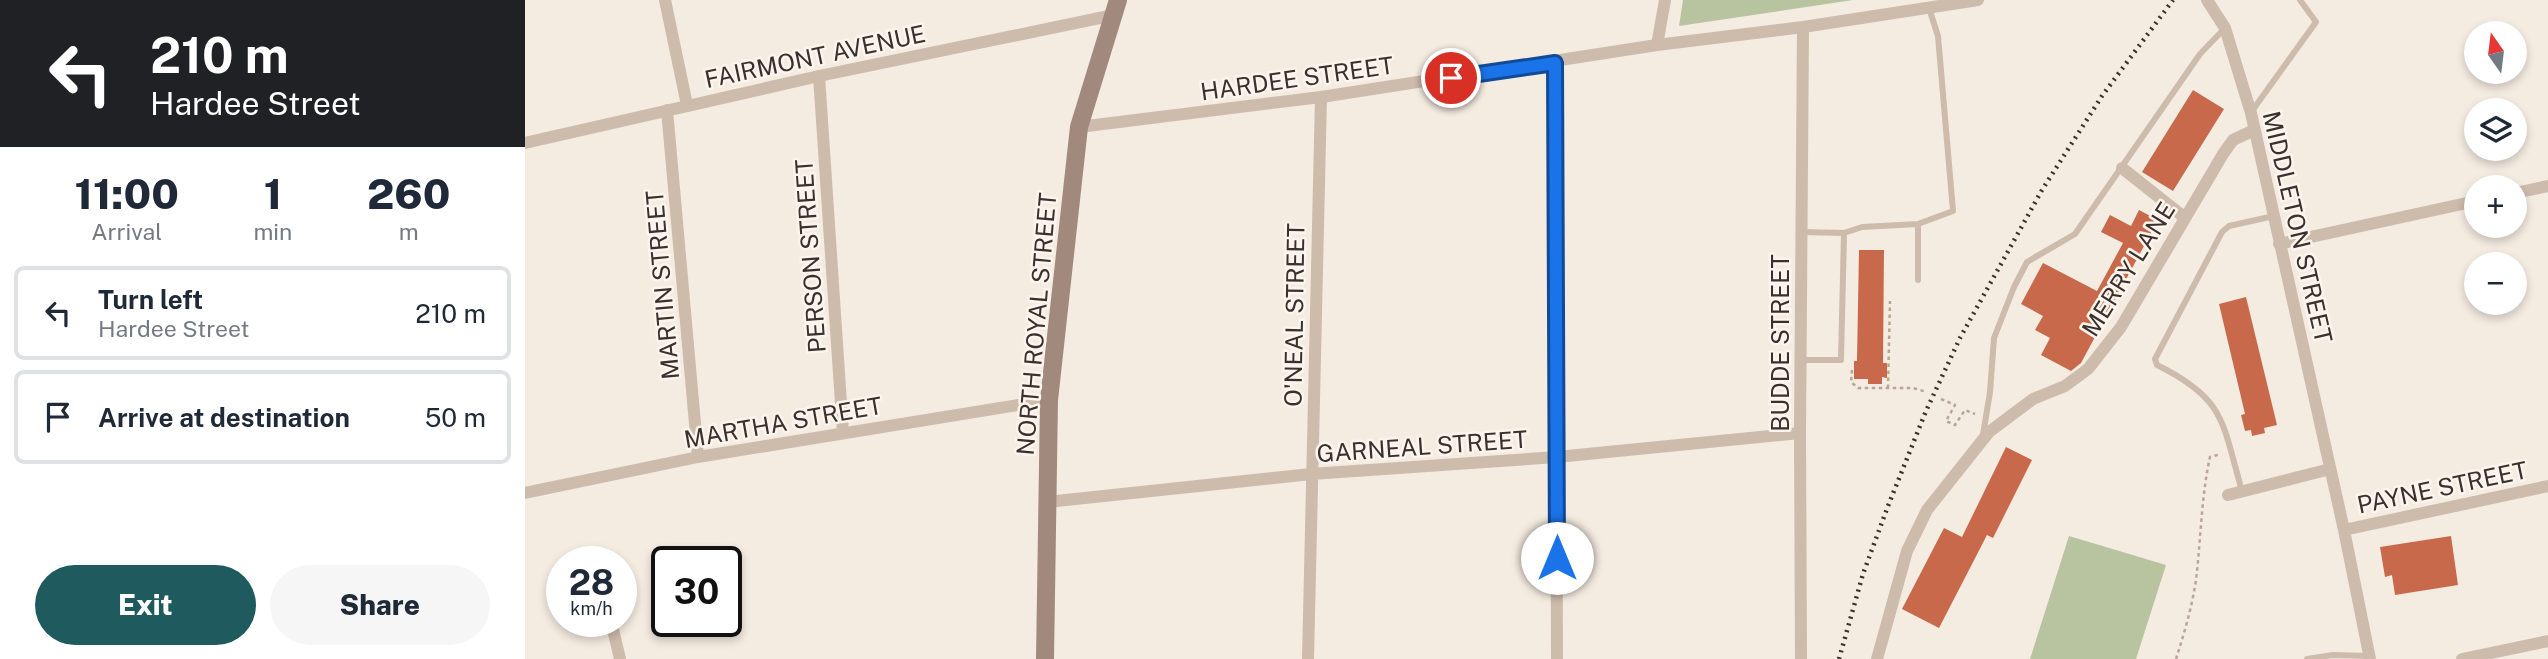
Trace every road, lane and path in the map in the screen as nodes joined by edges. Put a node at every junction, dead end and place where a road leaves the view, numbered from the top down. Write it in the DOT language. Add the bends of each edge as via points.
graph roads {
  1 [pos="665,0"];
  2 [pos="1665,0"];
  3 [pos="1978,0"];
  4 [pos="2207,0"];
  5 [pos="2300,0"];
  6 [pos="1116,7"];
  7 [pos="1929,8"];
  8 [pos="1803,27"];
  9 [pos="2225,28"];
  10 [pos="1657,45"];
  11 [pos="1555,63"];
  12 [pos="819,76"];
  13 [pos="1321,97"];
  14 [pos="687,105"];
  15 [pos="667,110"];
  16 [pos="2251,113"];
  17 [pos="1079,127"];
  18 [pos="2254,130"];
  19 [pos="525,143"];
  20 [pos="2122,168"];
  21 [pos="2548,186"];
  22 [pos="2527,190"];
  23 [pos="2464,204"];
  24 [pos="2274,216"];
  25 [pos="2184,217"];
  26 [pos="1918,224"];
  27 [pos="1801,232"];
  28 [pos="1844,233"];
  29 [pos="2280,244"];
  30 [pos="1918,280"];
  31 [pos="1890,301"];
  32 [pos="1801,360"];
  33 [pos="1852,370"];
  34 [pos="1888,388"];
  35 [pos="1927,391"];
  36 [pos="1941,398"];
  37 [pos="1049,400"];
  38 [pos="1966,411"];
  39 [pos="843,433"];
  40 [pos="1800,433"];
  41 [pos="1983,440"];
  42 [pos="2225,453"];
  43 [pos="698,457"];
  44 [pos="1557,457"];
  45 [pos="2330,469"];
  46 [pos="1311,474"];
  47 [pos="2548,486"];
  48 [pos="2242,491"];
  49 [pos="525,493"];
  50 [pos="2228,495"];
  51 [pos="1047,502"];
  52 [pos="2344,530"];
  53 [pos="615,637"];
  54 [pos="2548,641"];
  55 [pos="2370,657"];
  56 [pos="620,659"];
  57 [pos="1045,659"];
  58 [pos="1308,659"];
  59 [pos="1557,659"];
  60 [pos="1801,659"];
  61 [pos="1877,659"];
  62 [pos="2176,659"];
  63 [pos="2307,659"];
  64 [pos="2462,659"];
  1 -- 14 [label="street"];
  2 -- 10 [label="street"];
  3 -- 7 [label="street, HARDEE STREET"];
  4 -- 9 [label="street, MIDDLETON STREET"];
  5 -- 16 [label="lane" via="2316,22"];
  6 -- 12 [label="street, FAIRMONT AVENUE"];
  6 -- 17 [label="main road, NORTH ROYAL STREET"];
  7 -- 8 [label="street, HARDEE STREET"];
  7 -- 26 [label="lane" via="1938,36 1952,211"];
  8 -- 10 [label="street, HARDEE STREET"];
  8 -- 27 [label="street, BUDDE STREET"];
  9 -- 16 [label="street, MIDDLETON STREET"];
  9 -- 20 [label="lane" via="2200,54"];
  10 -- 11 [label="street, HARDEE STREET"];
  11 -- 13 [label="street, HARDEE STREET"];
  11 -- 44 [label="street"];
  12 -- 14 [label="street, FAIRMONT AVENUE"];
  12 -- 39 [label="street, PERSON STREET"];
  13 -- 17 [label="street, HARDEE STREET"];
  13 -- 46 [label="street, O'NEAL STREET"];
  14 -- 15 [label="street, FAIRMONT AVENUE"];
  15 -- 19 [label="street, FAIRMONT AVENUE"];
  15 -- 43 [label="street, MARTIN STREET"];
  16 -- 18 [label="street, MIDDLETON STREET"];
  17 -- 37 [label="main road, NORTH ROYAL STREET"];
  18 -- 24 [label="street, MIDDLETON STREET"];
  18 -- 25 [label="street, MERRY LANE" via="2233,140"];
  20 -- 25 [label="street"];
  20 -- 41 [label="lane" via="2075,234 2027,262 2014,287 1994,338"];
  21 -- 22 [label="street"];
  23 -- 29 [label="street"];
  24 -- 29 [label="street, MIDDLETON STREET"];
  24 -- 48 [label="lane" via="2229,226 2222,232 2155,359 2157,365 2185,379 2210,400 2223,423"];
  25 -- 41 [label="street, MERRY LANE" via="2121,327 2088,369 2033,399"];
  26 -- 28 [label="lane" via="1862,227"];
  26 -- 30 [label="lane"];
  27 -- 28 [label="lane"];
  27 -- 32 [label="street, BUDDE STREET"];
  28 -- 32 [label="lane" via="1841,360"];
  29 -- 45 [label="street, MIDDLETON STREET"];
  31 -- 34 [label="path"];
  32 -- 40 [label="street, BUDDE STREET"];
  33 -- 34 [label="path" via="1854,387"];
  34 -- 35 [label="path"];
  36 -- 38 [label="path" via="1955,405 1947,421 1955,425"];
  37 -- 39 [label="street, MARTHA STREET"];
  37 -- 51 [label="main road, NORTH ROYAL STREET"];
  39 -- 43 [label="street, MARTHA STREET"];
  40 -- 44 [label="street, GARNEAL STREET"];
  40 -- 60 [label="street, BUDDE STREET"];
  41 -- 61 [label="street, MERRY LANE" via="1927,510 1907,551"];
  42 -- 62 [label="path" via="2210,457 2201,505 2196,581"];
  43 -- 49 [label="street, MARTHA STREET"];
  44 -- 46 [label="street, GARNEAL STREET"];
  44 -- 59 [label="street"];
  45 -- 48 [label="street"];
  45 -- 52 [label="street, MIDDLETON STREET"];
  46 -- 51 [label="street, GARNEAL STREET"];
  46 -- 58 [label="street, O'NEAL STREET"];
  47 -- 52 [label="street, PAYNE STREET"];
  48 -- 50 [label="street"];
  51 -- 57 [label="main road, NORTH ROYAL STREET"];
  52 -- 55 [label="street, MIDDLETON STREET"];
  53 -- 56 [label="street"];
  54 -- 64 [label="street"];
  55 -- 63 [label="lane"];
}
